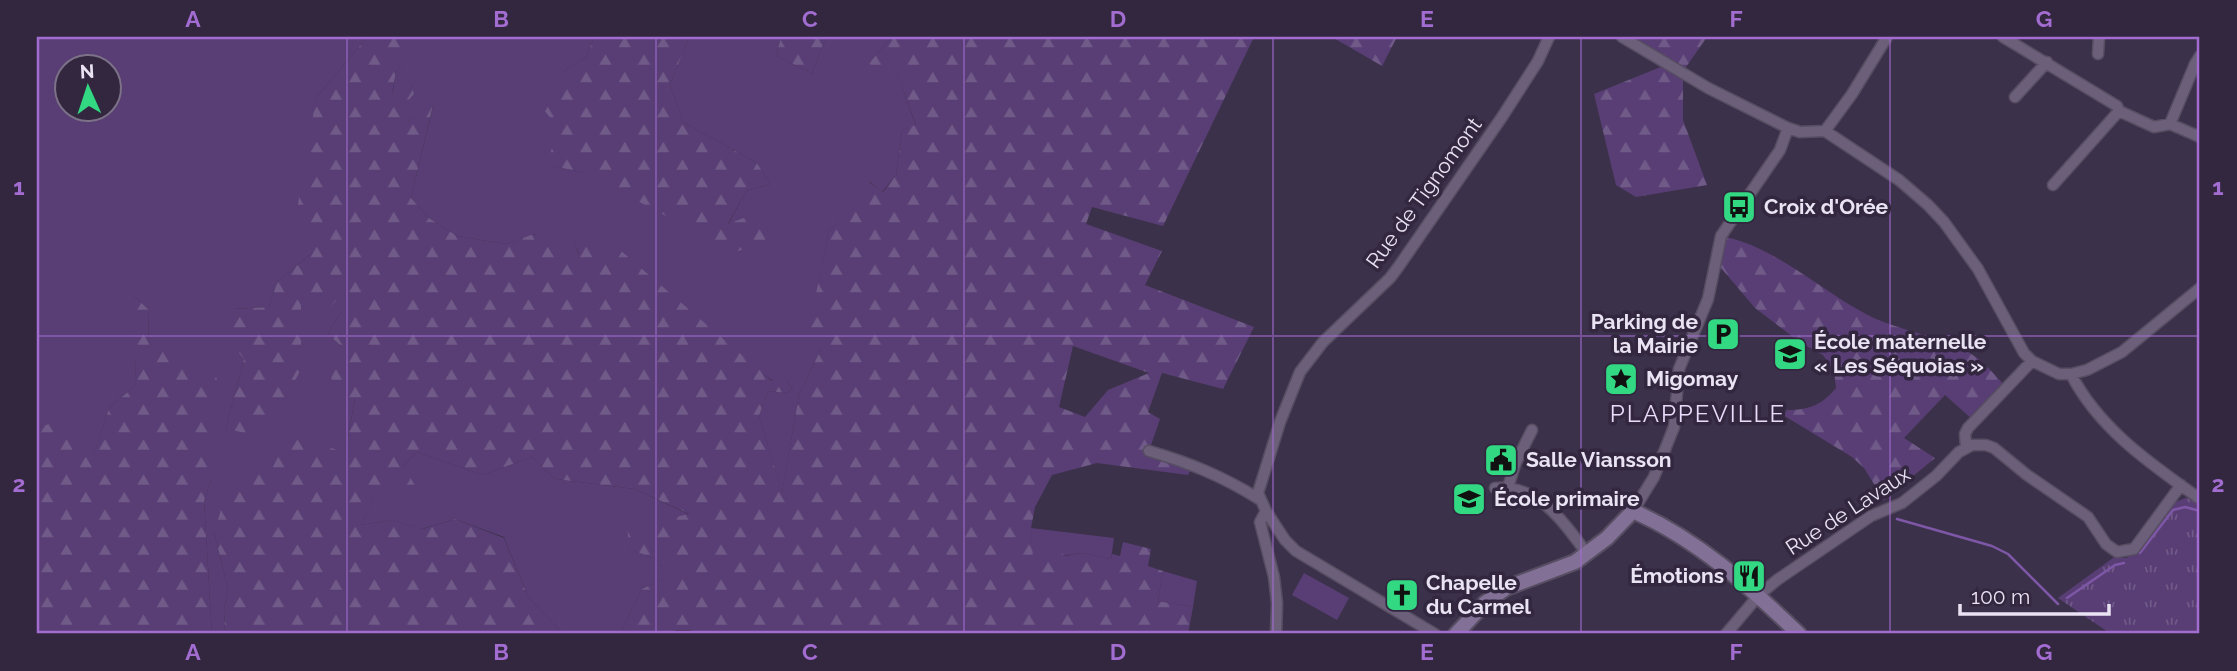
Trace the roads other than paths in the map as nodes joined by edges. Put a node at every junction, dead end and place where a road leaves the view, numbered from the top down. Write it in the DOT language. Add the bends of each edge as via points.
graph roads {
  1 [pos="1549,37"];
  2 [pos="1622,37"];
  3 [pos="1887,37"];
  4 [pos="2003,37"];
  5 [pos="2099,37"];
  6 [pos="2098,54"];
  7 [pos="2200,56"];
  8 [pos="2047,62"];
  9 [pos="2015,97"];
  10 [pos="2119,111"];
  11 [pos="2169,124"];
  12 [pos="1788,128"];
  13 [pos="1825,131"];
  14 [pos="2200,137"];
  15 [pos="2053,185"];
  16 [pos="2200,288"];
  17 [pos="2032,361"];
  18 [pos="2071,374"];
  19 [pos="1532,430"];
  20 [pos="1966,447"];
  21 [pos="1149,452"];
  22 [pos="2181,485"];
  23 [pos="1508,487"];
  24 [pos="1495,488"];
  25 [pos="1259,499"];
  26 [pos="2200,499"];
  27 [pos="1266,511"];
  28 [pos="1633,511"];
  29 [pos="1587,554"];
  30 [pos="1759,596"];
  31 [pos="1276,634"];
  32 [pos="1435,634"];
  33 [pos="1456,634"];
  34 [pos="1726,634"];
  35 [pos="1799,634"];
  1 -- 25 [label="street, Rue de Tignomont" via="1502,117 1399,266 1323,342 1300,372 1258,488"];
  2 -- 12 [label="street"];
  3 -- 13 [label="street"];
  4 -- 8 [label="street"];
  5 -- 6 [label="street"];
  7 -- 11 [label="street"];
  8 -- 9 [label="street"];
  8 -- 10 [label="street"];
  10 -- 11 [label="street" via="2154,127"];
  10 -- 15 [label="street"];
  11 -- 14 [label="street"];
  12 -- 13 [label="street"];
  12 -- 28 [label="street" via="1780,150 1721,236 1708,299 1679,369 1674,427 1654,477"];
  13 -- 17 [label="street" via="1899,180 1944,222 1979,269"];
  16 -- 18 [label="street" via="2122,352"];
  17 -- 18 [label="street" via="2059,374"];
  17 -- 20 [label="street, Rue de Lavaux" via="1968,428"];
  18 -- 22 [label="street" via="2104,423"];
  19 -- 23 [label="street"];
  20 -- 22 [label="street" via="1994,448 2088,517 2117,552 2134,549"];
  20 -- 30 [label="street, Rue de Lavaux" via="1902,503 1871,516"];
  21 -- 25 [label="street" via="1224,477"];
  22 -- 26 [label="street"];
  23 -- 24 [label="street"];
  23 -- 29 [label="street" via="1539,499"];
  25 -- 27 [label="street"];
  27 -- 31 [label="street" via="1260,522 1274,577"];
  27 -- 32 [label="street" via="1296,551"];
  28 -- 29 [label="street"];
  28 -- 30 [label="street" via="1690,543"];
  29 -- 33 [label="street" via="1506,589 1485,603"];
  30 -- 34 [label="street, Rue de Lavaux"];
  30 -- 35 [label="street"];
}
